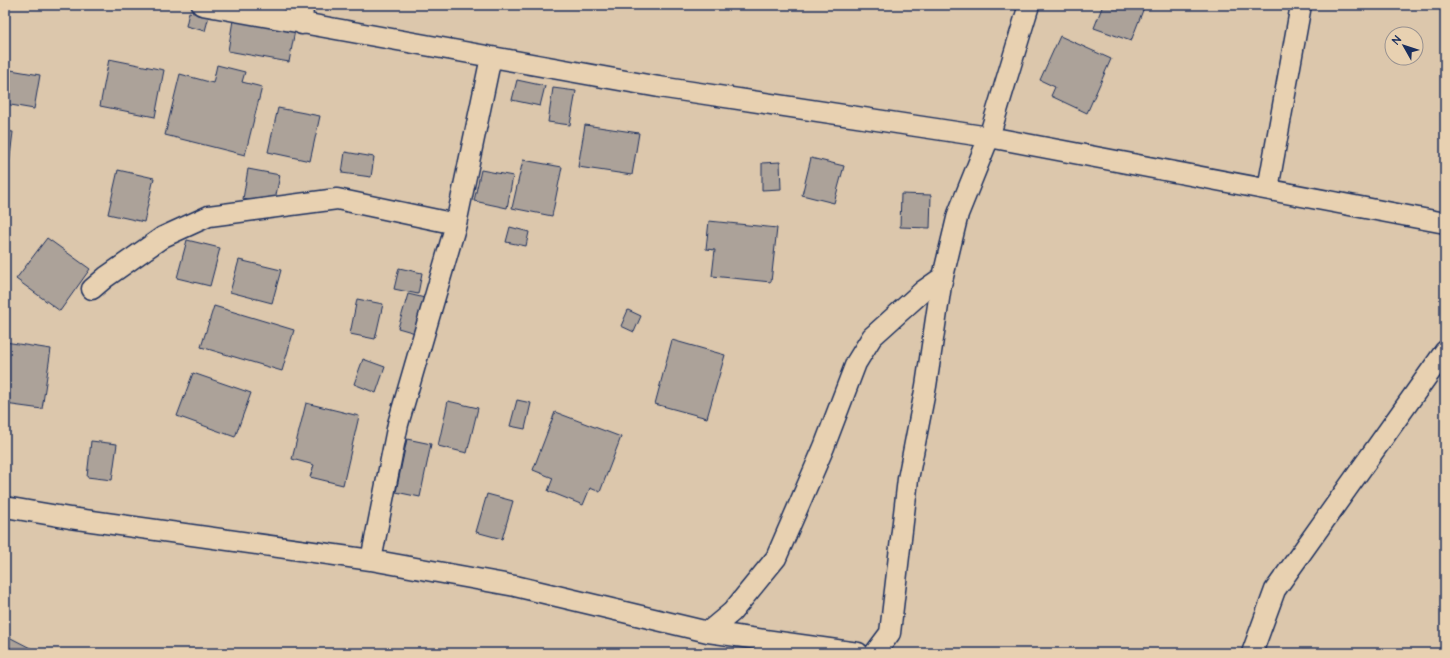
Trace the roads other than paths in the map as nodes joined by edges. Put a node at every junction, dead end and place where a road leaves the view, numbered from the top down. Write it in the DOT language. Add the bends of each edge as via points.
graph roads {
  1 [pos="202,5"];
  2 [pos="1029,5"];
  3 [pos="1301,5"];
  4 [pos="303,15"];
  5 [pos="491,57"];
  6 [pos="989,137"];
  7 [pos="1268,189"];
  8 [pos="1445,223"];
  9 [pos="456,224"];
  10 [pos="943,277"];
  11 [pos="92,289"];
  12 [pos="1445,351"];
  13 [pos="5,507"];
  14 [pos="371,560"];
  15 [pos="708,632"];
  16 [pos="858,653"];
  17 [pos="875,653"];
  18 [pos="1252,653"];
  1 -- 4 [label="street"];
  2 -- 6 [label="street"];
  3 -- 7 [label="street"];
  4 -- 5 [label="street"];
  5 -- 6 [label="street" via="659,87"];
  5 -- 9 [label="street"];
  6 -- 7 [label="street"];
  6 -- 10 [label="street" via="958,214"];
  7 -- 8 [label="street"];
  9 -- 11 [label="street" via="337,199 209,216 163,237"];
  9 -- 14 [label="street" via="398,424"];
  10 -- 15 [label="street" via="923,291 872,337 856,363 824,447 776,558 732,612"];
  10 -- 17 [label="street" via="908,479 890,634"];
  12 -- 18 [label="street" via="1275,590"];
  13 -- 14 [label="street"];
  14 -- 15 [label="street" via="515,586"];
  15 -- 16 [label="street"];
}
